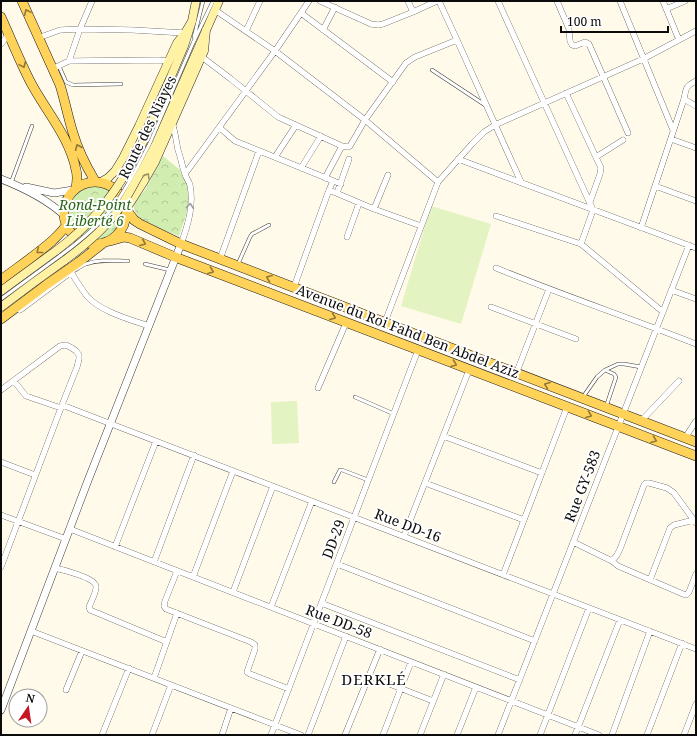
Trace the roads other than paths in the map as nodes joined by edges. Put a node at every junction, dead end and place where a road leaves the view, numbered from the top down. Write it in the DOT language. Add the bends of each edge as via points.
graph roads {
  1 [pos="22,1"];
  2 [pos="92,1"];
  3 [pos="196,1"];
  4 [pos="203,1"];
  5 [pos="219,1"];
  6 [pos="260,1"];
  7 [pos="309,1"];
  8 [pos="320,1"];
  9 [pos="408,1"];
  10 [pos="438,1"];
  11 [pos="498,1"];
  12 [pos="558,1"];
  13 [pos="620,1"];
  14 [pos="663,1"];
  15 [pos="685,1"];
  16 [pos="214,5"];
  17 [pos="335,7"];
  18 [pos="666,9"];
  19 [pos="413,12"];
  20 [pos="301,13"];
  21 [pos="1,17"];
  22 [pos="192,21"];
  23 [pos="80,29"];
  24 [pos="206,30"];
  25 [pos="323,30"];
  26 [pos="246,31"];
  27 [pos="696,31"];
  28 [pos="6,32"];
  29 [pos="185,33"];
  30 [pos="38,38"];
  31 [pos="457,40"];
  32 [pos="679,40"];
  33 [pos="193,42"];
  34 [pos="1,44"];
  35 [pos="275,52"];
  36 [pos="202,57"];
  37 [pos="643,59"];
  38 [pos="69,61"];
  39 [pos="170,61"];
  40 [pos="55,67"];
  41 [pos="432,70"];
  42 [pos="603,77"];
  43 [pos="696,81"];
  44 [pos="393,82"];
  45 [pos="121,84"];
  46 [pos="246,92"];
  47 [pos="566,93"];
  48 [pos="684,99"];
  49 [pos="544,103"];
  50 [pos="486,106"];
  51 [pos="696,106"];
  52 [pos="365,120"];
  53 [pos="172,122"];
  54 [pos="296,125"];
  55 [pos="495,125"];
  56 [pos="32,126"];
  57 [pos="220,128"];
  58 [pos="673,130"];
  59 [pos="628,133"];
  60 [pos="321,136"];
  61 [pos="671,139"];
  62 [pos="623,140"];
  63 [pos="342,146"];
  64 [pos="696,148"];
  65 [pos="259,151"];
  66 [pos="275,157"];
  67 [pos="596,157"];
  68 [pos="349,159"];
  69 [pos="458,159"];
  70 [pos="301,168"];
  71 [pos="136,170"];
  72 [pos="185,174"];
  73 [pos="388,175"];
  74 [pos="325,178"];
  75 [pos="1,179"];
  76 [pos="333,181"];
  77 [pos="98,182"];
  78 [pos="438,182"];
  79 [pos="521,182"];
  80 [pos="11,183"];
  81 [pos="341,184"];
  82 [pos="655,186"];
  83 [pos="75,189"];
  84 [pos="329,190"];
  85 [pos="337,193"];
  86 [pos="696,201"];
  87 [pos="590,202"];
  88 [pos="359,203"];
  89 [pos="126,209"];
  90 [pos="374,209"];
  91 [pos="593,210"];
  92 [pos="64,215"];
  93 [pos="496,216"];
  94 [pos="67,224"];
  95 [pos="269,225"];
  96 [pos="421,226"];
  97 [pos="641,228"];
  98 [pos="346,237"];
  99 [pos="106,243"];
  100 [pos="180,244"];
  101 [pos="581,244"];
  102 [pos="689,245"];
  103 [pos="696,248"];
  104 [pos="61,255"];
  105 [pos="175,257"];
  106 [pos="220,259"];
  107 [pos="128,261"];
  108 [pos="145,264"];
  109 [pos="238,266"];
  110 [pos="496,268"];
  111 [pos="170,270"];
  112 [pos="72,272"];
  113 [pos="1,280"];
  114 [pos="294,287"];
  115 [pos="549,289"];
  116 [pos="1,290"];
  117 [pos="671,290"];
  118 [pos="1,299"];
  119 [pos="696,299"];
  120 [pos="1,306"];
  121 [pos="491,307"];
  122 [pos="663,312"];
  123 [pos="1,319"];
  124 [pos="385,322"];
  125 [pos="346,323"];
  126 [pos="1,324"];
  127 [pos="536,324"];
  128 [pos="149,326"];
  129 [pos="656,328"];
  130 [pos="576,339"];
  131 [pos="696,344"];
  132 [pos="418,350"];
  133 [pos="641,367"];
  134 [pos="469,370"];
  135 [pos="605,370"];
  136 [pos="516,374"];
  137 [pos="14,381"];
  138 [pos="679,381"];
  139 [pos="318,388"];
  140 [pos="1,390"];
  141 [pos="355,397"];
  142 [pos="582,398"];
  143 [pos="61,407"];
  144 [pos="567,407"];
  145 [pos="606,408"];
  146 [pos="394,414"];
  147 [pos="622,414"];
  148 [pos="641,421"];
  149 [pos="696,421"];
  150 [pos="111,423"];
  151 [pos="618,426"];
  152 [pos="443,436"];
  153 [pos="685,438"];
  154 [pos="156,441"];
  155 [pos="696,442"];
  156 [pos="194,455"];
  157 [pos="696,456"];
  158 [pos="1,462"];
  159 [pos="233,471"];
  160 [pos="542,473"];
  161 [pos="35,474"];
  162 [pos="368,480"];
  163 [pos="334,482"];
  164 [pos="425,483"];
  165 [pos="273,486"];
  166 [pos="312,501"];
  167 [pos="1,515"];
  168 [pos="354,517"];
  169 [pos="524,520"];
  170 [pos="18,521"];
  171 [pos="695,521"];
  172 [pos="70,529"];
  173 [pos="404,536"];
  174 [pos="66,539"];
  175 [pos="573,542"];
  176 [pos="115,547"];
  177 [pos="612,561"];
  178 [pos="154,562"];
  179 [pos="337,564"];
  180 [pos="1,567"];
  181 [pos="56,568"];
  182 [pos="177,571"];
  183 [pos="503,574"];
  184 [pos="696,574"];
  185 [pos="194,577"];
  186 [pos="650,580"];
  187 [pos="233,592"];
  188 [pos="553,594"];
  189 [pos="321,603"];
  190 [pos="271,607"];
  191 [pos="589,608"];
  192 [pos="177,613"];
  193 [pos="620,620"];
  194 [pos="313,624"];
  195 [pos="31,631"];
  196 [pos="650,631"];
  197 [pos="346,636"];
  198 [pos="535,641"];
  199 [pos="167,642"];
  200 [pos="682,644"];
  201 [pos="380,649"];
  202 [pos="696,649"];
  203 [pos="82,651"];
  204 [pos="411,662"];
  205 [pos="129,668"];
  206 [pos="444,674"];
  207 [pos="369,676"];
  208 [pos="154,678"];
  209 [pos="520,680"];
  210 [pos="171,685"];
  211 [pos="476,687"];
  212 [pos="401,688"];
  213 [pos="289,689"];
  214 [pos="66,690"];
  215 [pos="433,701"];
  216 [pos="512,701"];
  217 [pos="696,704"];
  218 [pos="231,708"];
  219 [pos="1,710"];
  220 [pos="547,715"];
  221 [pos="275,725"];
  222 [pos="578,727"];
  223 [pos="102,735"];
  224 [pos="152,735"];
  225 [pos="222,735"];
  226 [pos="271,735"];
  227 [pos="301,735"];
  228 [pos="308,735"];
  229 [pos="345,735"];
  230 [pos="383,735"];
  231 [pos="420,735"];
  232 [pos="457,735"];
  233 [pos="498,735"];
  234 [pos="540,735"];
  235 [pos="575,735"];
  236 [pos="599,735"];
  237 [pos="612,735"];
  238 [pos="646,735"];
  239 [pos="684,735"];
  30 -- 1 [label="main road, one-way"];
  2 -- 23 [label="street"];
  3 -- 22 [label="main road, Route des Niayes"];
  4 -- 33 [label="lane"];
  5 -- 16 [label="main road, Route des Niayes"];
  6 -- 26 [label="street"];
  7 -- 20 [label="street"];
  8 -- 17 [label="street"];
  9 -- 19 [label="street"];
  10 -- 19 [label="street"];
  10 -- 31 [label="street"];
  11 -- 49 [label="street"];
  12 -- 42 [label="street" via="572,45 588,43"];
  13 -- 37 [label="street"];
  14 -- 18 [label="street"];
  15 -- 18 [label="street"];
  16 -- 24 [label="main road, Route des Niayes"];
  16 -- 26 [label="street"];
  16 -- 33 [label="lane"];
  17 -- 19 [label="street" via="378,25"];
  17 -- 25 [label="street"];
  18 -- 32 [label="street"];
  20 -- 25 [label="street"];
  20 -- 35 [label="street"];
  21 -- 28 [label="main road"];
  22 -- 29 [label="main road"];
  22 -- 71 [label="main road, Route des Niayes" via="144,140"];
  23 -- 29 [label="street"];
  23 -- 30 [label="street" via="60,30"];
  23 -- 38 [label="street"];
  24 -- 36 [label="main road"];
  24 -- 71 [label="main road, Route des Niayes" via="158,138"];
  25 -- 44 [label="street"];
  26 -- 35 [label="street"];
  27 -- 32 [label="street"];
  28 -- 34 [label="street"];
  28 -- 83 [label="main road, one-way" via="31,83 65,138 77,171"];
  29 -- 39 [label="main road" via="177,43"];
  30 -- 40 [label="main road"];
  31 -- 44 [label="street" via="415,56 406,63"];
  31 -- 50 [label="street"];
  32 -- 37 [label="street"];
  33 -- 71 [label="lane"];
  35 -- 46 [label="street"];
  35 -- 52 [label="street"];
  36 -- 46 [label="street"];
  36 -- 53 [label="main road"];
  37 -- 42 [label="street"];
  37 -- 58 [label="street"];
  38 -- 39 [label="street"];
  38 -- 40 [label="street"];
  39 -- 77 [label="main road" via="123,158 108,178"];
  40 -- 45 [label="lane" via="66,82 73,85"];
  77 -- 40 [label="main road, one-way" via="84,164 75,141"];
  41 -- 50 [label="lane"];
  42 -- 47 [label="street"];
  42 -- 59 [label="street"];
  43 -- 48 [label="street" via="686,87"];
  44 -- 52 [label="street"];
  46 -- 54 [label="street" via="278,117"];
  46 -- 57 [label="street"];
  47 -- 49 [label="street"];
  47 -- 67 [label="street"];
  48 -- 51 [label="street"];
  48 -- 58 [label="street"];
  49 -- 55 [label="street"];
  49 -- 87 [label="street"];
  50 -- 55 [label="street"];
  52 -- 63 [label="street" via="350,146"];
  52 -- 78 [label="street"];
  53 -- 72 [label="street"];
  89 -- 53 [label="main road, one-way" via="155,162"];
  54 -- 60 [label="street"];
  54 -- 66 [label="street"];
  55 -- 69 [label="street" via="484,132"];
  55 -- 79 [label="street"];
  56 -- 80 [label="lane"];
  57 -- 65 [label="street" via="235,140"];
  57 -- 72 [label="street"];
  58 -- 61 [label="street"];
  60 -- 63 [label="street"];
  60 -- 70 [label="street"];
  61 -- 64 [label="street"];
  61 -- 82 [label="street"];
  62 -- 67 [label="street"];
  63 -- 74 [label="street"];
  65 -- 66 [label="street"];
  65 -- 106 [label="street"];
  66 -- 70 [label="street"];
  67 -- 87 [label="street" via="601,171"];
  68 -- 81 [label="street"];
  69 -- 78 [label="street"];
  69 -- 79 [label="street"];
  70 -- 74 [label="street"];
  71 -- 104 [label="main road, Route des Niayes, bridge" via="120,184 107,203 71,240"];
  71 -- 104 [label="main road, Route des Niayes, bridge" via="130,192 100,231 80,249"];
  100 -- 72 [label="street, one-way" via="187,226 191,196 190,184"];
  73 -- 90 [label="street"];
  74 -- 76 [label="street"];
  75 -- 80 [label="street"];
  76 -- 81 [label="street"];
  76 -- 84 [label="street"];
  77 -- 83 [label="main road" via="84,184"];
  77 -- 89 [label="main road" via="110,185 119,193"];
  78 -- 96 [label="street"];
  79 -- 91 [label="street"];
  80 -- 83 [label="street" via="54,193"];
  80 -- 92 [label="street" via="36,195"];
  81 -- 85 [label="street"];
  82 -- 86 [label="street"];
  82 -- 97 [label="street"];
  83 -- 92 [label="main road" via="66,202"];
  84 -- 85 [label="street"];
  84 -- 114 [label="street"];
  85 -- 88 [label="street"];
  87 -- 91 [label="street"];
  88 -- 90 [label="street"];
  88 -- 98 [label="street"];
  89 -- 99 [label="main road" via="123,227"];
  89 -- 100 [label="main road, Avenue du Roi Fahd Ben Abdel Aziz" via="140,224"];
  90 -- 96 [label="street"];
  91 -- 97 [label="street"];
  91 -- 101 [label="street"];
  92 -- 94 [label="main road"];
  93 -- 101 [label="street"];
  94 -- 99 [label="main road" via="80,240"];
  94 -- 113 [label="main road, one-way" via="42,249"];
  95 -- 109 [label="lane" via="252,234"];
  96 -- 124 [label="street"];
  97 -- 102 [label="street"];
  99 -- 105 [label="main road, Avenue du Roi Fahd Ben Abdel Aziz, one-way" via="124,237 130,238"];
  99 -- 123 [label="main road"];
  100 -- 105 [label="street"];
  100 -- 106 [label="main road, Avenue du Roi Fahd Ben Abdel Aziz"];
  101 -- 122 [label="street"];
  102 -- 103 [label="street"];
  102 -- 117 [label="street, Rue GY-583"];
  104 -- 116 [label="main road, Route des Niayes"];
  104 -- 118 [label="lane"];
  104 -- 120 [label="main road, Route des Niayes" via="32,283"];
  105 -- 111 [label="street"];
  105 -- 125 [label="main road, Avenue du Roi Fahd Ben Abdel Aziz, one-way"];
  106 -- 109 [label="main road, Avenue du Roi Fahd Ben Abdel Aziz"];
  107 -- 112 [label="lane" via="105,260 85,264"];
  108 -- 111 [label="lane"];
  114 -- 109 [label="main road, Avenue du Roi Fahd Ben Abdel Aziz, one-way"];
  110 -- 115 [label="street"];
  111 -- 128 [label="street"];
  112 -- 126 [label="street"];
  112 -- 128 [label="street" via="87,297 95,304"];
  114 -- 124 [label="main road, Avenue du Roi Fahd Ben Abdel Aziz"];
  115 -- 127 [label="street"];
  115 -- 129 [label="street"];
  117 -- 119 [label="street"];
  117 -- 122 [label="street, Rue GY-583"];
  121 -- 127 [label="street"];
  122 -- 129 [label="street, Rue GY-583"];
  124 -- 136 [label="main road, Avenue du Roi Fahd Ben Abdel Aziz"];
  125 -- 132 [label="main road, Avenue du Roi Fahd Ben Abdel Aziz"];
  125 -- 139 [label="street"];
  127 -- 130 [label="street"];
  127 -- 136 [label="street"];
  128 -- 150 [label="street"];
  129 -- 131 [label="street"];
  129 -- 133 [label="street, Rue GY-583"];
  132 -- 134 [label="main road, Avenue du Roi Fahd Ben Abdel Aziz, one-way"];
  132 -- 146 [label="street, DD-29"];
  133 -- 135 [label="lane" via="618,364"];
  133 -- 147 [label="street, Rue GY-583"];
  134 -- 144 [label="main road, Avenue du Roi Fahd Ben Abdel Aziz"];
  134 -- 152 [label="street"];
  135 -- 142 [label="lane"];
  135 -- 145 [label="lane" via="616,377"];
  142 -- 136 [label="main road, Avenue du Roi Fahd Ben Abdel Aziz, one-way"];
  137 -- 140 [label="street"];
  137 -- 143 [label="street, Rue DD-16" via="26,396"];
  137 -- 143 [label="street" via="60,346 72,348 79,355 79,359"];
  138 -- 148 [label="street"];
  141 -- 146 [label="lane"];
  142 -- 145 [label="main road, Avenue du Roi Fahd Ben Abdel Aziz"];
  143 -- 150 [label="street, Rue DD-16"];
  143 -- 161 [label="street"];
  144 -- 151 [label="main road, Avenue du Roi Fahd Ben Abdel Aziz, one-way"];
  144 -- 160 [label="street"];
  145 -- 147 [label="main road, Avenue du Roi Fahd Ben Abdel Aziz"];
  146 -- 162 [label="street, DD-29"];
  147 -- 148 [label="main road, Avenue du Roi Fahd Ben Abdel Aziz"];
  147 -- 151 [label="street, Rue GY-583"];
  148 -- 153 [label="main road, Avenue du Roi Fahd Ben Abdel Aziz"];
  149 -- 153 [label="street"];
  150 -- 154 [label="street, Rue DD-16"];
  150 -- 172 [label="street"];
  151 -- 157 [label="main road, Avenue du Roi Fahd Ben Abdel Aziz, one-way"];
  151 -- 175 [label="street, Rue GY-583"];
  152 -- 160 [label="street"];
  152 -- 164 [label="street"];
  153 -- 155 [label="main road, Avenue du Roi Fahd Ben Abdel Aziz"];
  154 -- 156 [label="street, Rue DD-16"];
  154 -- 176 [label="street"];
  156 -- 159 [label="street, Rue DD-16"];
  156 -- 178 [label="street"];
  158 -- 161 [label="street"];
  159 -- 165 [label="street, Rue DD-16"];
  159 -- 185 [label="street"];
  160 -- 169 [label="street"];
  161 -- 170 [label="street"];
  162 -- 163 [label="lane" via="340,470"];
  162 -- 168 [label="street, DD-29"];
  164 -- 169 [label="street"];
  164 -- 173 [label="street"];
  165 -- 166 [label="street, Rue DD-16"];
  165 -- 187 [label="street"];
  166 -- 168 [label="street, Rue DD-16"];
  166 -- 190 [label="street"];
  167 -- 170 [label="street"];
  168 -- 173 [label="street, Rue DD-16"];
  168 -- 179 [label="street, DD-29"];
  169 -- 183 [label="street"];
  170 -- 174 [label="street"];
  170 -- 180 [label="street"];
  171 -- 177 [label="street" via="674,493 646,483 620,549"];
  171 -- 186 [label="street" via="670,528"];
  172 -- 174 [label="street"];
  172 -- 176 [label="street, Rue DD-58"];
  173 -- 183 [label="street, Rue DD-16"];
  174 -- 181 [label="street"];
  175 -- 177 [label="street"];
  175 -- 188 [label="street, Rue GY-583"];
  176 -- 178 [label="street, Rue DD-58"];
  177 -- 186 [label="street"];
  178 -- 182 [label="street, Rue DD-58"];
  179 -- 189 [label="street, DD-29"];
  179 -- 198 [label="street"];
  181 -- 195 [label="street"];
  181 -- 199 [label="street" via="94,581 96,589 90,610"];
  182 -- 185 [label="street, Rue DD-58"];
  182 -- 192 [label="street" via="164,606"];
  183 -- 188 [label="street, Rue DD-16"];
  184 -- 186 [label="street" via="686,595"];
  185 -- 187 [label="street, Rue DD-58"];
  187 -- 190 [label="street, Rue DD-58"];
  188 -- 191 [label="street, Rue DD-16"];
  188 -- 198 [label="street, Rue GY-583"];
  189 -- 194 [label="street, DD-29"];
  189 -- 209 [label="street"];
  190 -- 194 [label="street, Rue DD-58"];
  191 -- 193 [label="street, Rue DD-16"];
  191 -- 220 [label="street"];
  192 -- 199 [label="street"];
  192 -- 213 [label="street" via="251,642 255,649 247,672"];
  193 -- 196 [label="street, Rue DD-16"];
  193 -- 222 [label="street"];
  194 -- 197 [label="street, Rue DD-58"];
  194 -- 213 [label="street, DD-29"];
  195 -- 203 [label="street"];
  195 -- 219 [label="street"];
  196 -- 200 [label="street, Rue DD-16"];
  196 -- 237 [label="street"];
  197 -- 201 [label="street, Rue DD-58"];
  197 -- 228 [label="street"];
  198 -- 209 [label="street, Rue GY-583"];
  199 -- 208 [label="street"];
  200 -- 202 [label="street, Rue DD-16"];
  200 -- 238 [label="street"];
  201 -- 204 [label="street, Rue DD-58"];
  201 -- 207 [label="street"];
  203 -- 205 [label="street"];
  203 -- 214 [label="street"];
  204 -- 206 [label="street, Rue DD-58"];
  204 -- 212 [label="street"];
  205 -- 208 [label="street"];
  205 -- 223 [label="street"];
  206 -- 211 [label="street, Rue DD-58"];
  206 -- 215 [label="street"];
  207 -- 212 [label="street"];
  207 -- 229 [label="street"];
  208 -- 210 [label="street"];
  209 -- 216 [label="street, Rue GY-583"];
  210 -- 218 [label="street"];
  210 -- 224 [label="street"];
  211 -- 216 [label="street, Rue DD-58"];
  211 -- 232 [label="street"];
  212 -- 215 [label="street"];
  212 -- 230 [label="street"];
  213 -- 221 [label="street, DD-29"];
  215 -- 231 [label="street"];
  216 -- 220 [label="street, Rue DD-58"];
  216 -- 233 [label="street, Rue GY-583"];
  217 -- 239 [label="street"];
  218 -- 221 [label="street"];
  218 -- 225 [label="street"];
  220 -- 222 [label="street, Rue DD-58"];
  220 -- 234 [label="street"];
  221 -- 226 [label="street, DD-29"];
  221 -- 227 [label="street"];
  222 -- 235 [label="street"];
  222 -- 236 [label="street, Rue DD-58"];
}
